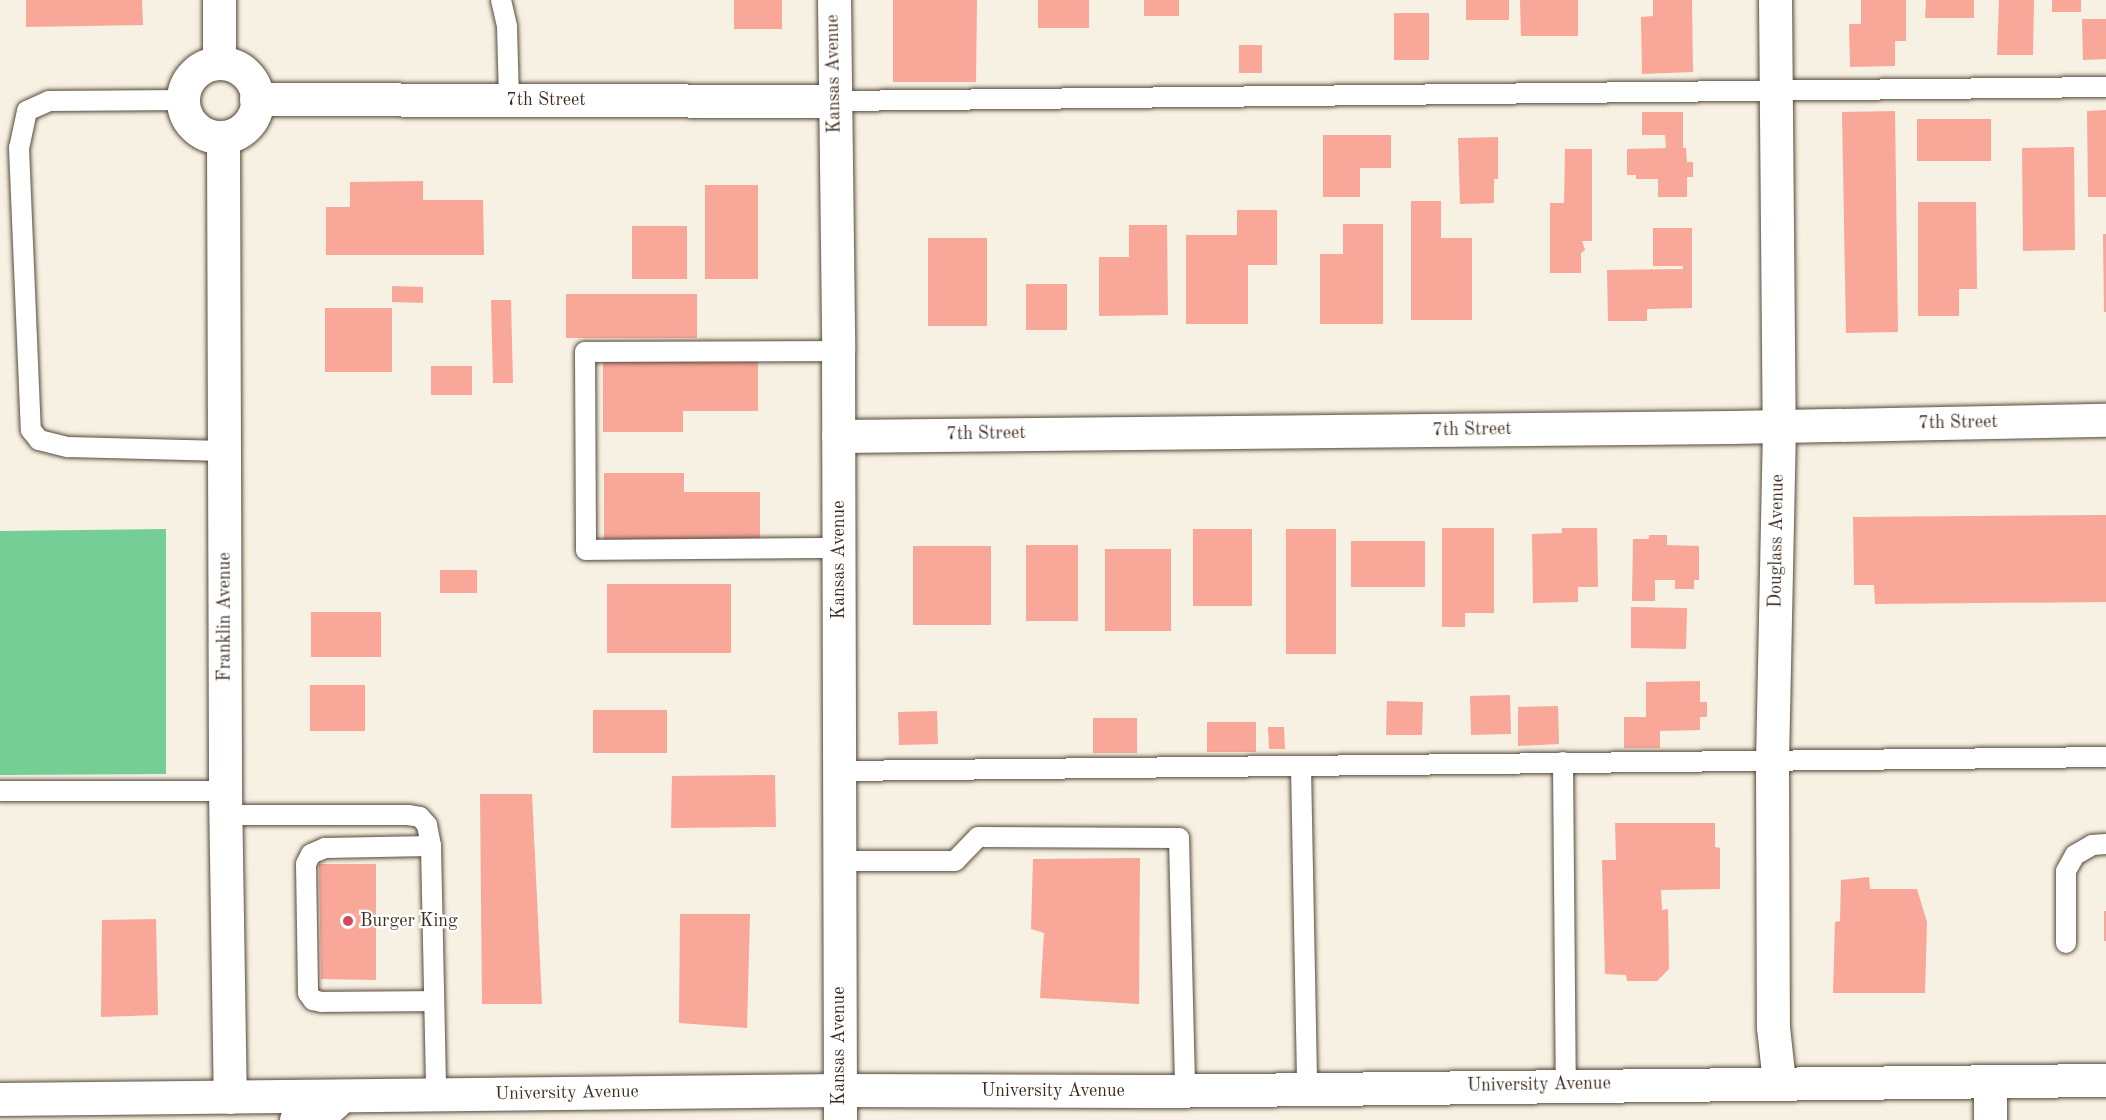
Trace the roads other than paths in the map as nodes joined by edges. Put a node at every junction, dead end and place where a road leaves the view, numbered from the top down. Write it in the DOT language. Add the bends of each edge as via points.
graph roads {
  1 [pos="219,0"];
  2 [pos="501,0"];
  3 [pos="834,0"];
  4 [pos="1775,0"];
  5 [pos="219,63"];
  6 [pos="2106,87"];
  7 [pos="1774,91"];
  8 [pos="256,99"];
  9 [pos="183,100"];
  10 [pos="509,100"];
  11 [pos="835,101"];
  12 [pos="223,136"];
  13 [pos="838,351"];
  14 [pos="2106,420"];
  15 [pos="1779,427"];
  16 [pos="838,436"];
  17 [pos="224,451"];
  18 [pos="839,548"];
  19 [pos="2106,757"];
  20 [pos="1772,760"];
  21 [pos="1563,762"];
  22 [pos="1301,766"];
  23 [pos="839,771"];
  24 [pos="0,791"];
  25 [pos="226,803"];
  26 [pos="2106,844"];
  27 [pos="431,846"];
  28 [pos="839,861"];
  29 [pos="2066,943"];
  30 [pos="433,1000"];
  31 [pos="2106,1080"];
  32 [pos="1990,1081"];
  33 [pos="1779,1082"];
  34 [pos="1566,1085"];
  35 [pos="1307,1089"];
  36 [pos="1185,1090"];
  37 [pos="436,1094"];
  38 [pos="343,1095"];
  39 [pos="230,1097"];
  40 [pos="0,1099"];
  41 [pos="840,1105"];
  42 [pos="296,1120"];
  43 [pos="1990,1120"];
  1 -- 5 [label="street"];
  2 -- 10 [label="lane" via="507,27"];
  3 -- 11 [label="street, Kansas Avenue"];
  4 -- 7 [label="street, Douglass Avenue"];
  5 -- 8 [label="street" via="245,72"];
  5 -- 9 [label="street" via="190,77"];
  6 -- 7 [label="lane"];
  7 -- 11 [label="lane"];
  7 -- 15 [label="street, Douglass Avenue"];
  8 -- 10 [label="street, 7th Street"];
  8 -- 12 [label="street" via="253,117 245,127"];
  9 -- 12 [label="street" via="190,122 210,136"];
  9 -- 17 [label="lane" via="49,101 27,111 19,148 31,430 39,440 68,447"];
  10 -- 11 [label="street, 7th Street"];
  11 -- 13 [label="street, Kansas Avenue"];
  12 -- 17 [label="street, Franklin Avenue"];
  13 -- 16 [label="street, Kansas Avenue"];
  13 -- 18 [label="lane" via="585,352 585,375 586,550"];
  14 -- 15 [label="street, 7th Street"];
  15 -- 16 [label="street, 7th Street"];
  15 -- 20 [label="street, Douglass Avenue"];
  16 -- 18 [label="street, Kansas Avenue"];
  17 -- 25 [label="street, Franklin Avenue"];
  18 -- 23 [label="street, Kansas Avenue"];
  19 -- 20 [label="lane"];
  20 -- 21 [label="lane"];
  20 -- 33 [label="street, Douglass Avenue" via="1773,1027"];
  21 -- 22 [label="lane"];
  21 -- 34 [label="lane"];
  22 -- 23 [label="lane"];
  22 -- 35 [label="lane"];
  23 -- 28 [label="street, Kansas Avenue"];
  24 -- 25 [label="lane"];
  25 -- 27 [label="lane" via="408,814 420,817 427,825"];
  25 -- 39 [label="street, Franklin Avenue"];
  26 -- 29 [label="lane" via="2092,845 2075,855 2066,871"];
  27 -- 30 [label="lane"];
  27 -- 30 [label="lane" via="325,848 311,854 306,876 308,993 313,1000"];
  28 -- 36 [label="lane" via="955,861 978,837 1179,838"];
  28 -- 41 [label="street, Kansas Avenue"];
  30 -- 37 [label="lane"];
  31 -- 32 [label="street, University Avenue"];
  32 -- 33 [label="street, University Avenue"];
  32 -- 43 [label="street"];
  33 -- 34 [label="street, University Avenue"];
  34 -- 35 [label="street, University Avenue"];
  35 -- 36 [label="street, University Avenue"];
  36 -- 41 [label="street, University Avenue"];
  37 -- 38 [label="street, University Avenue"];
  37 -- 41 [label="street, University Avenue"];
  38 -- 39 [label="street, University Avenue"];
  38 -- 42 [label="street" via="322,1114"];
  39 -- 40 [label="street, University Avenue"];
}
